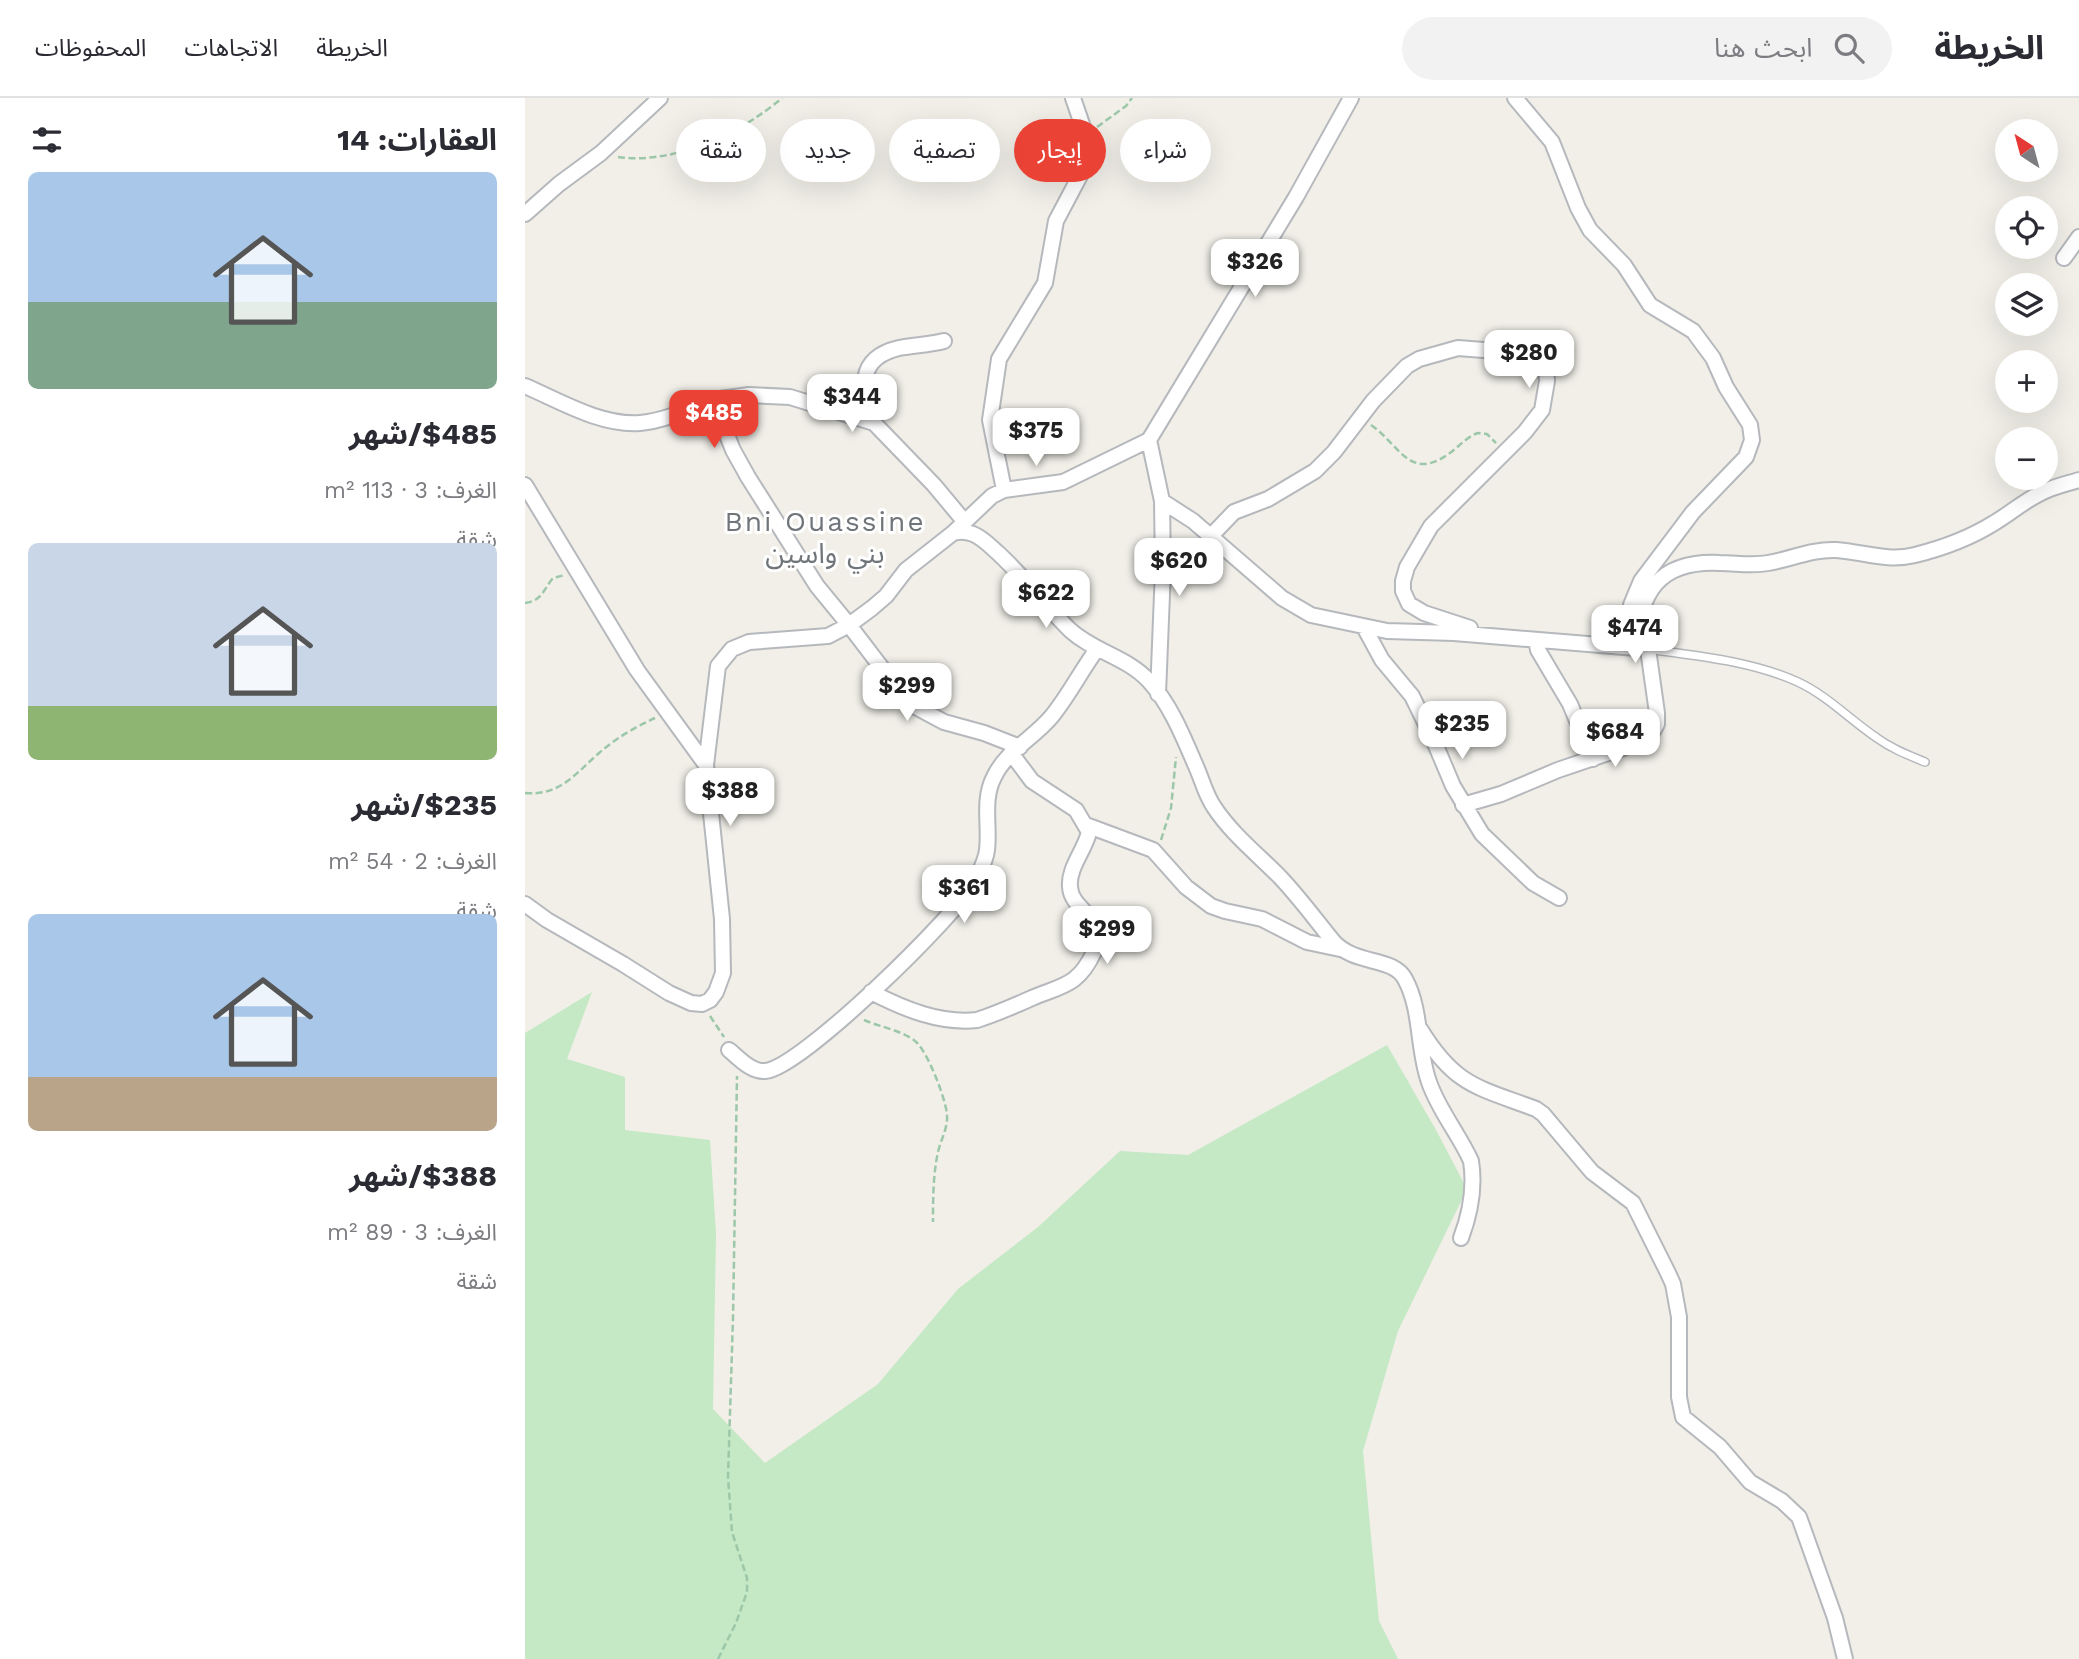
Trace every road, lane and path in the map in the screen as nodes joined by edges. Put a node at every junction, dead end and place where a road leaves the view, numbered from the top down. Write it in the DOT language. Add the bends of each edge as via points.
graph roads {
  1 [pos="660,98"];
  2 [pos="782,98"];
  3 [pos="1073,98"];
  4 [pos="1132,98"];
  5 [pos="1351,98"];
  6 [pos="1515,98"];
  7 [pos="1080,119"];
  8 [pos="1106,121"];
  9 [pos="601,153"];
  10 [pos="1077,182"];
  11 [pos="525,214"];
  12 [pos="2079,237"];
  13 [pos="2064,258"];
  14 [pos="944,341"];
  15 [pos="525,386"];
  16 [pos="713,400"];
  17 [pos="1359,418"];
  18 [pos="874,423"];
  19 [pos="1149,440"];
  20 [pos="1506,452"];
  21 [pos="2079,480"];
  22 [pos="525,485"];
  23 [pos="1004,490"];
  24 [pos="1162,501"];
  25 [pos="964,520"];
  26 [pos="953,533"];
  27 [pos="1211,536"];
  28 [pos="580,576"];
  29 [pos="525,603"];
  30 [pos="849,625"];
  31 [pos="1364,627"];
  32 [pos="1637,629"];
  33 [pos="1502,637"];
  34 [pos="1536,640"];
  35 [pos="1642,648"];
  36 [pos="1097,649"];
  37 [pos="1158,695"];
  38 [pos="667,713"];
  39 [pos="1016,750"];
  40 [pos="1176,756"];
  41 [pos="1593,759"];
  42 [pos="1924,762"];
  43 [pos="706,765"];
  44 [pos="525,793"];
  45 [pos="1463,805"];
  46 [pos="1086,825"];
  47 [pos="1156,852"];
  48 [pos="1559,898"];
  49 [pos="525,904"];
  50 [pos="1340,949"];
  51 [pos="871,992"];
  52 [pos="702,1004"];
  53 [pos="848,1014"];
  54 [pos="1417,1024"];
  55 [pos="729,1050"];
  56 [pos="736,1073"];
  57 [pos="933,1222"];
  58 [pos="1461,1238"];
  59 [pos="718,1659"];
  60 [pos="1845,1659"];
  1 -- 9 [label="street"];
  2 -- 9 [label="path" via="733,130 686,149 645,158"];
  3 -- 7 [label="street"];
  4 -- 8 [label="path"];
  5 -- 19 [label="street"];
  6 -- 32 [label="street" via="1552,142 1590,230 1624,265 1650,305 1693,331 1713,358 1752,431 1746,457 1693,512 1641,581 1631,605"];
  9 -- 11 [label="street"];
  10 -- 23 [label="street" via="1056,221 1045,282 999,359 991,419"];
  12 -- 13 [label="street"];
  14 -- 18 [label="street" via="896,349 871,364 865,395"];
  15 -- 16 [label="street" via="591,414 623,422 658,419"];
  16 -- 18 [label="street" via="749,395 790,397"];
  16 -- 30 [label="street" via="748,477 817,586"];
  17 -- 20 [label="path" via="1419,465 1434,463 1478,433 1487,434"];
  17 -- 20 [label="street" via="1397,375 1419,359 1458,348 1521,353 1546,367 1545,401 1537,418"];
  17 -- 27 [label="street" via="1315,471 1234,513"];
  18 -- 25 [label="street"];
  19 -- 23 [label="street" via="1063,482"];
  19 -- 24 [label="street"];
  20 -- 33 [label="street" via="1431,526 1407,567 1403,592 1409,604 1424,613"];
  21 -- 32 [label="street" via="2039,493 1971,536 1912,556 1895,559 1813,551 1769,563 1696,563 1674,570 1659,579 1649,593"];
  22 -- 28 [label="street"];
  23 -- 25 [label="street"];
  24 -- 27 [label="street"];
  24 -- 37 [label="street"];
  25 -- 26 [label="street"];
  26 -- 30 [label="street"];
  26 -- 36 [label="street" via="981,537 1073,632"];
  27 -- 31 [label="street" via="1282,598 1311,615"];
  28 -- 29 [label="path" via="556,576 539,599"];
  28 -- 38 [label="street"];
  30 -- 39 [label="street" via="890,681 916,707"];
  30 -- 43 [label="street" via="828,636 749,642 727,653 714,678"];
  31 -- 33 [label="street"];
  31 -- 45 [label="street" via="1382,660 1412,696"];
  32 -- 35 [label="street"];
  33 -- 34 [label="street"];
  34 -- 35 [label="street"];
  34 -- 41 [label="street"];
  35 -- 41 [label="street" via="1657,724 1647,736"];
  35 -- 42 [label="lane" via="1763,669 1800,682 1894,750"];
  36 -- 37 [label="street" via="1129,664"];
  36 -- 39 [label="street" via="1052,716"];
  37 -- 50 [label="street" via="1174,717 1215,809 1297,894"];
  38 -- 43 [label="street"];
  38 -- 44 [label="path" via="616,740 560,788"];
  39 -- 46 [label="street" via="1032,781 1067,802"];
  39 -- 51 [label="street" via="993,777 988,793 987,854 975,882"];
  40 -- 47 [label="path" via="1171,808"];
  41 -- 45 [label="street"];
  43 -- 52 [label="street" via="724,951 721,982"];
  45 -- 48 [label="street" via="1498,851 1533,883"];
  46 -- 47 [label="street"];
  46 -- 51 [label="street" via="1089,832 1070,887 1099,936 1089,962 1072,981 996,1014 963,1021 923,1013"];
  47 -- 50 [label="street" via="1186,887 1211,906 1262,919 1307,942"];
  49 -- 52 [label="street" via="669,993"];
  50 -- 54 [label="street" via="1400,973"];
  51 -- 53 [label="street"];
  52 -- 55 [label="path"];
  53 -- 55 [label="street" via="798,1056 767,1071 749,1066"];
  53 -- 57 [label="path" via="913,1040 931,1067 947,1112 934,1183"];
  54 -- 58 [label="street" via="1429,1083 1471,1161 1470,1207"];
  54 -- 60 [label="street" via="1460,1077 1475,1088 1543,1114 1592,1172 1633,1203 1673,1284 1679,1317 1683,1417 1720,1447 1750,1482 1799,1517"];
  56 -- 59 [label="path" via="727,1477 732,1532 747,1592"];
}
